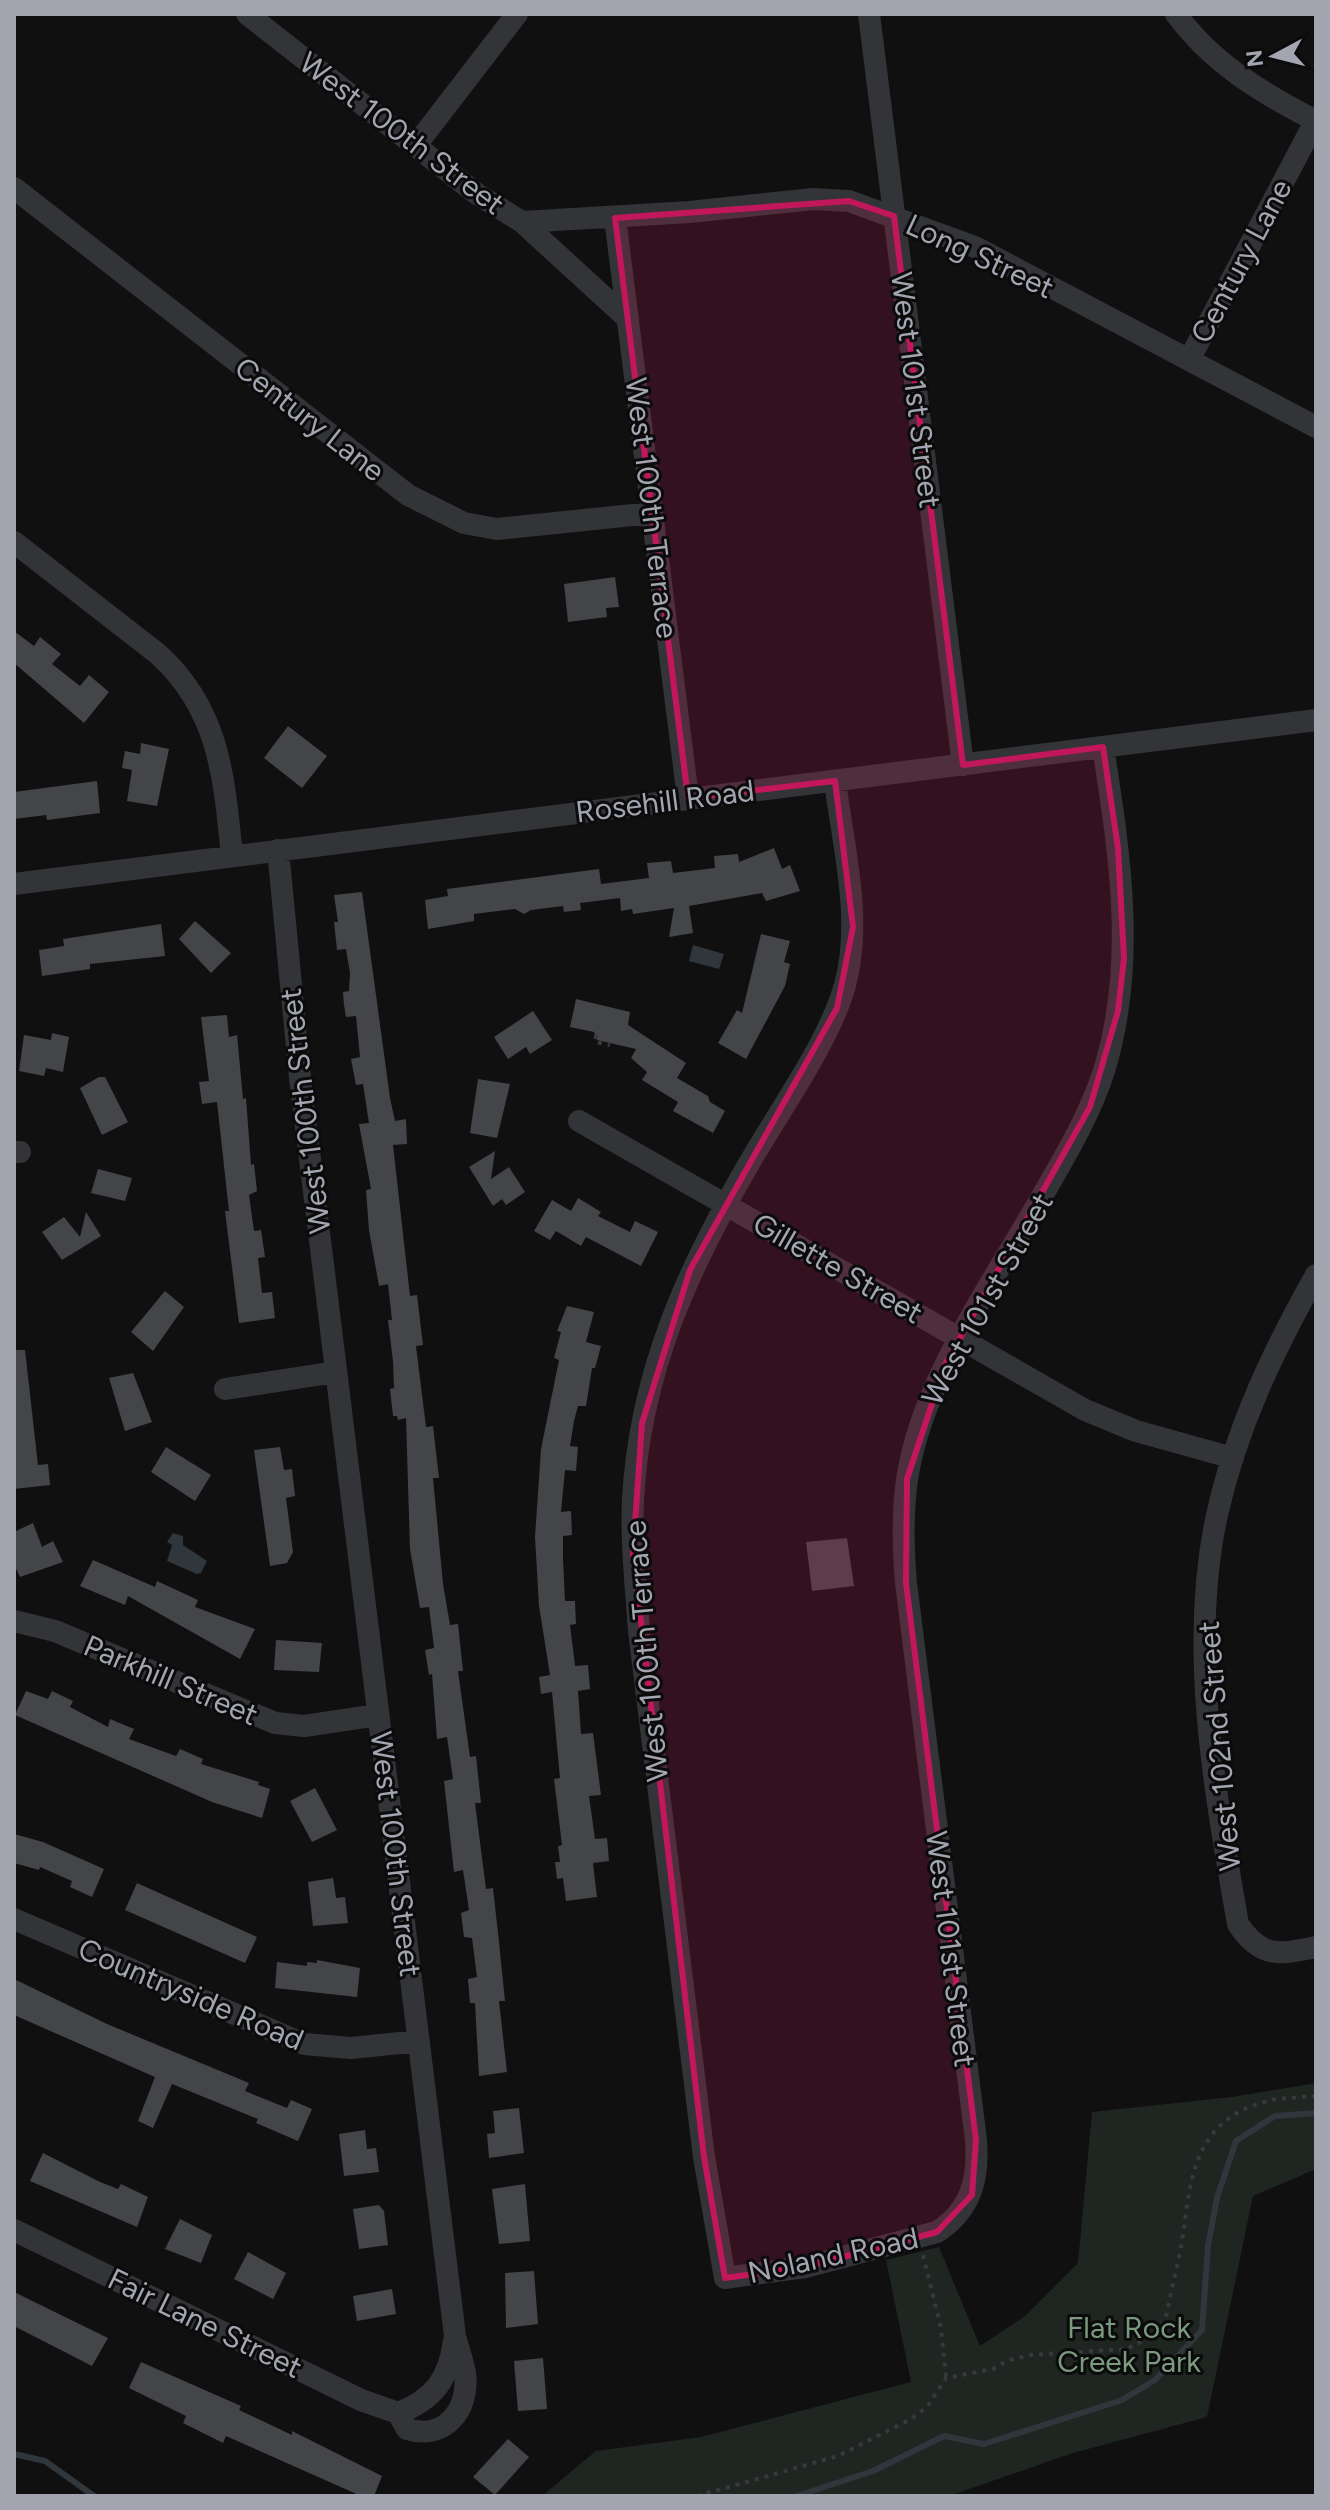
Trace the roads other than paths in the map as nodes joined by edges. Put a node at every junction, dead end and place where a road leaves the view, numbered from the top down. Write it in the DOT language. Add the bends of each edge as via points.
graph roads {
  1 [pos="247,14"];
  2 [pos="517,14"];
  3 [pos="869,14"];
  4 [pos="1176,14"];
  5 [pos="1316,121"];
  6 [pos="416,145"];
  7 [pos="14,188"];
  8 [pos="894,216"];
  9 [pos="615,218"];
  10 [pos="522,222"];
  11 [pos="628,319"];
  12 [pos="1189,360"];
  13 [pos="1316,427"];
  14 [pos="652,513"];
  15 [pos="14,542"];
  16 [pos="1316,720"];
  17 [pos="1103,747"];
  18 [pos="963,765"];
  19 [pos="835,781"];
  20 [pos="688,798"];
  21 [pos="278,850"];
  22 [pos="232,856"];
  23 [pos="14,884"];
  24 [pos="579,1121"];
  25 [pos="726,1203"];
  26 [pos="1316,1275"];
  27 [pos="961,1338"];
  28 [pos="336,1372"];
  29 [pos="225,1389"];
  30 [pos="1233,1458"];
  31 [pos="14,1621"];
  32 [pos="378,1715"];
  33 [pos="14,1919"];
  34 [pos="1316,1947"];
  35 [pos="419,2041"];
  36 [pos="972,2195"];
  37 [pos="14,2230"];
  38 [pos="725,2278"];
  39 [pos="455,2336"];
  40 [pos="398,2413"];
  1 -- 6 [label="street, West 100th Street"];
  2 -- 6 [label="street"];
  3 -- 8 [label="street, West 101st Street"];
  4 -- 5 [label="street" via="1223,65"];
  5 -- 12 [label="street, Century Lane"];
  6 -- 10 [label="street, West 100th Street"];
  7 -- 14 [label="street, Century Lane" via="408,495 464,523 497,529"];
  8 -- 9 [label="street, Long Street" via="849,201 813,199"];
  8 -- 12 [label="street, Long Street" via="975,247"];
  8 -- 18 [label="street, West 101st Street"];
  9 -- 10 [label="street, West 100th Street"];
  9 -- 11 [label="street, West 100th Terrace"];
  10 -- 11 [label="street"];
  11 -- 14 [label="street, West 100th Terrace"];
  12 -- 13 [label="street, Long Street"];
  14 -- 20 [label="street, West 100th Terrace"];
  15 -- 22 [label="street" via="177,670 203,708 215,742"];
  16 -- 17 [label="street, Rosehill Road"];
  17 -- 18 [label="street, Rosehill Road"];
  17 -- 27 [label="street, West 101st Street" via="1124,907 1115,1026 1104,1071 1080,1129"];
  18 -- 19 [label="street, Rosehill Road"];
  19 -- 20 [label="street, Rosehill Road"];
  19 -- 25 [label="street, West 100th Terrace" via="853,927 845,986"];
  20 -- 21 [label="street, Rosehill Road"];
  21 -- 22 [label="street, Rosehill Road"];
  21 -- 28 [label="street, West 100th Street"];
  22 -- 23 [label="street, Rosehill Road"];
  24 -- 25 [label="street, Gillette Street"];
  25 -- 27 [label="street, Gillette Street"];
  25 -- 38 [label="street, West 100th Terrace" via="678,1299 651,1383 642,1423 633,1531 639,1631 702,2141"];
  26 -- 30 [label="street, West 102nd Street" via="1280,1338"];
  27 -- 30 [label="street, Gillette Street" via="1085,1410 1136,1431"];
  27 -- 36 [label="street, West 101st Street" via="917,1436 902,1534 976,2140"];
  28 -- 29 [label="street"];
  28 -- 32 [label="street, West 100th Street"];
  30 -- 34 [label="street, West 102nd Street" via="1217,1516 1206,1600 1205,1661 1230,1880 1238,1924 1252,1945 1272,1952"];
  31 -- 32 [label="street, Parkhill Street" via="55,1631 275,1723 304,1726"];
  32 -- 35 [label="street, West 100th Street"];
  33 -- 35 [label="street, Countryside Road" via="304,2044 351,2048"];
  35 -- 39 [label="street, West 100th Street"];
  36 -- 38 [label="street, Noland Road" via="950,2223 918,2238 805,2267"];
  37 -- 40 [label="street, Fair Lane Street" via="361,2400"];
  39 -- 40 [label="street, West 100th Street" via="452,2360 436,2392"];
  39 -- 40 [label="street, West 100th Street" via="465,2373 459,2412 430,2433 407,2429"];
}
